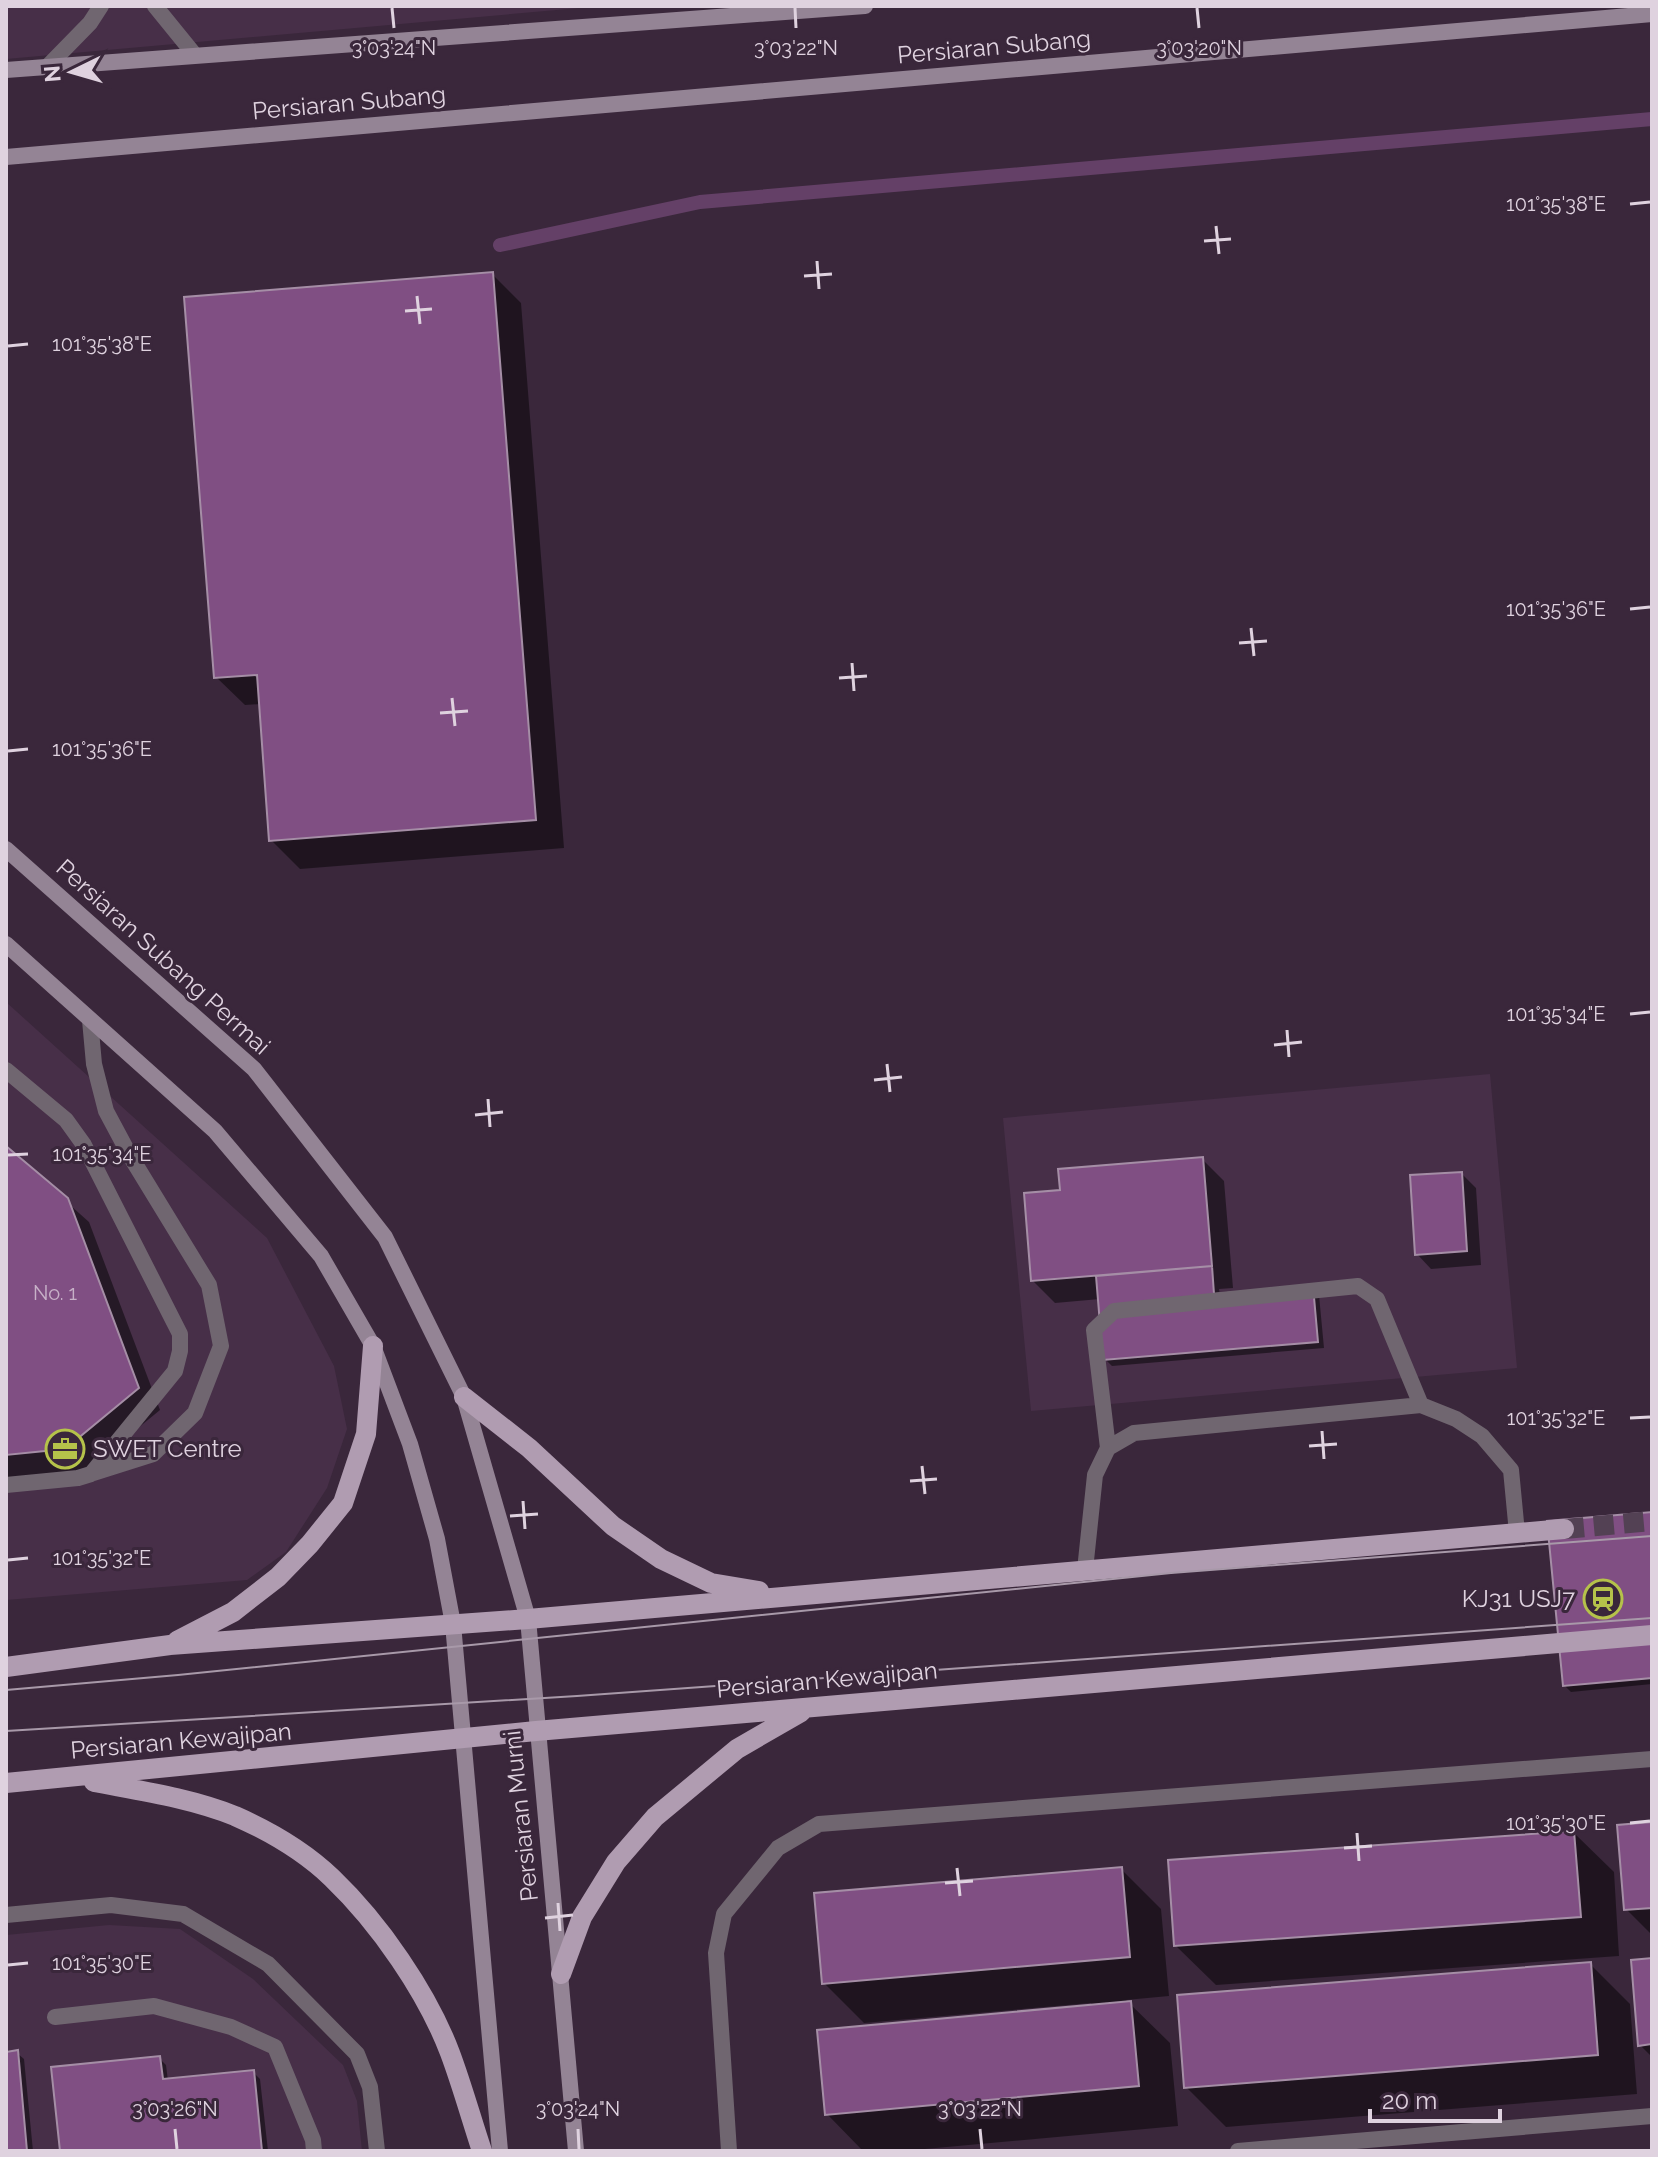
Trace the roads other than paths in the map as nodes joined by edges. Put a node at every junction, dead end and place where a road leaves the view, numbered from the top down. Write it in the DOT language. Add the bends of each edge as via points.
graph roads {
  1 [pos="101,6"];
  2 [pos="155,6"];
  3 [pos="865,6"];
  4 [pos="696,13"];
  5 [pos="1652,14"];
  6 [pos="194,54"];
  7 [pos="48,66"];
  8 [pos="6,70"];
  9 [pos="6,157"];
  10 [pos="6,849"];
  11 [pos="6,944"];
  12 [pos="90,1020"];
  13 [pos="6,1070"];
  14 [pos="373,1346"];
  15 [pos="464,1397"];
  16 [pos="1421,1405"];
  17 [pos="1108,1448"];
  18 [pos="91,1474"];
  19 [pos="6,1485"];
  20 [pos="1564,1529"];
  21 [pos="1517,1533"];
  22 [pos="1085,1570"];
  23 [pos="794,1596"];
  24 [pos="528,1619"];
  25 [pos="453,1624"];
  26 [pos="1652,1635"];
  27 [pos="170,1645"];
  28 [pos="6,1667"];
  29 [pos="808,1708"];
  30 [pos="536,1731"];
  31 [pos="464,1740"];
  32 [pos="1652,1759"];
  33 [pos="67,1777"];
  34 [pos="6,1783"];
  35 [pos="6,1915"];
  36 [pos="561,1974"];
  37 [pos="55,2017"];
  38 [pos="1652,2116"];
  39 [pos="314,2151"];
  40 [pos="377,2151"];
  41 [pos="482,2151"];
  42 [pos="500,2151"];
  43 [pos="576,2151"];
  44 [pos="729,2151"];
  45 [pos="1238,2151"];
  1 -- 7 [label="street"];
  2 -- 6 [label="street"];
  3 -- 4 [label="main road"];
  4 -- 6 [label="main road"];
  5 -- 9 [label="main road, Persiaran Subang"];
  6 -- 7 [label="main road"];
  7 -- 8 [label="main road"];
  10 -- 15 [label="main road, Persiaran Subang Permai" via="254,1069 385,1237"];
  11 -- 12 [label="main road"];
  12 -- 14 [label="main road" via="215,1131 321,1256"];
  12 -- 18 [label="street" via="106,1111 209,1285 221,1346 195,1413 153,1454"];
  13 -- 18 [label="street" via="66,1120 84,1145 180,1334 175,1371"];
  14 -- 25 [label="main road" via="410,1444 437,1539"];
  14 -- 27 [label="main road" via="366,1434 343,1503 278,1577 233,1612"];
  15 -- 23 [label="main road" via="613,1526 661,1559 711,1583"];
  15 -- 24 [label="main road, Persiaran Subang Permai"];
  16 -- 17 [label="street" via="1134,1433"];
  16 -- 17 [label="street" via="1377,1299 1358,1286 1114,1311 1094,1330"];
  16 -- 21 [label="street" via="1482,1436 1511,1470"];
  17 -- 22 [label="street" via="1095,1475"];
  18 -- 19 [label="street"];
  20 -- 21 [label="main road"];
  21 -- 22 [label="main road"];
  22 -- 23 [label="main road"];
  23 -- 24 [label="main road"];
  24 -- 25 [label="main road"];
  24 -- 30 [label="main road, Persiaran Murni"];
  25 -- 27 [label="main road"];
  25 -- 31 [label="main road, Persiaran Murni"];
  26 -- 29 [label="main road, Persiaran Kewajipan"];
  27 -- 28 [label="main road"];
  29 -- 30 [label="main road, Persiaran Kewajipan"];
  29 -- 36 [label="main road" via="737,1749 655,1817 616,1862 582,1917"];
  30 -- 31 [label="main road, Persiaran Kewajipan"];
  30 -- 36 [label="main road, Persiaran Murni"];
  31 -- 33 [label="main road, Persiaran Kewajipan"];
  31 -- 42 [label="main road, Persiaran Murni"];
  32 -- 44 [label="street" via="819,1824 778,1848 724,1914 716,1953"];
  33 -- 34 [label="main road, Persiaran Kewajipan"];
  33 -- 41 [label="main road" via="168,1795 234,1816 280,1839 331,1877 414,1982 449,2051"];
  35 -- 40 [label="street" via="111,1905 183,1914 268,1964 357,2054 370,2087"];
  36 -- 43 [label="main road, Persiaran Murni"];
  37 -- 39 [label="street" via="154,2006 231,2027 275,2047"];
  38 -- 45 [label="street"];
}
